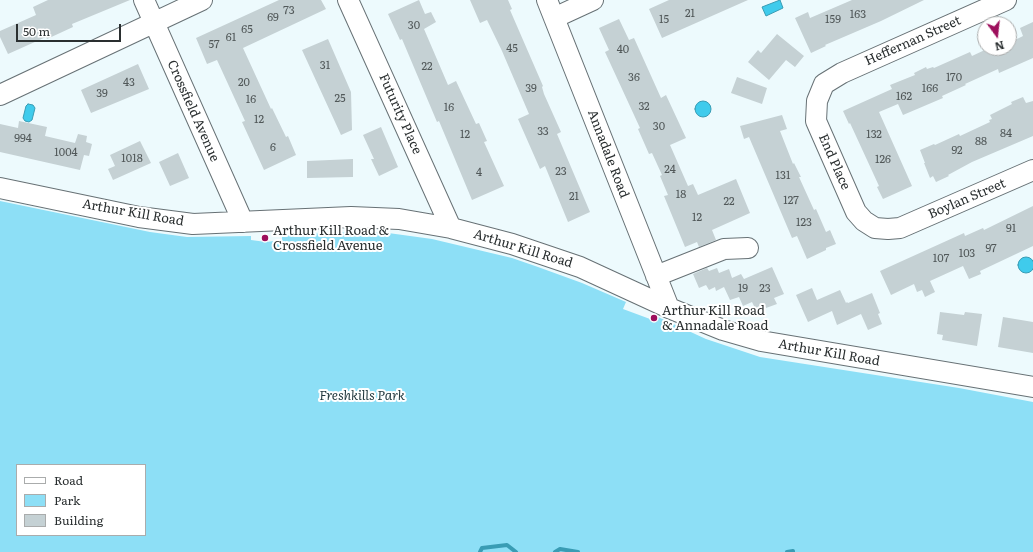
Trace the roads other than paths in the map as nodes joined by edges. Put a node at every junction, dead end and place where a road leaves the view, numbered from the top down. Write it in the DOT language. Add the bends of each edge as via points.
graph roads {
  1 [pos="144,0"];
  2 [pos="202,0"];
  3 [pos="348,0"];
  4 [pos="593,0"];
  5 [pos="1006,0"];
  6 [pos="551,9"];
  7 [pos="154,22"];
  8 [pos="842,73"];
  9 [pos="0,95"];
  10 [pos="1033,170"];
  11 [pos="0,188"];
  12 [pos="243,222"];
  13 [pos="451,228"];
  14 [pos="900,228"];
  15 [pos="748,248"];
  16 [pos="656,276"];
  17 [pos="669,308"];
  18 [pos="1033,387"];
  1 -- 7 [label="street, Crossfield Avenue"];
  2 -- 7 [label="street"];
  3 -- 13 [label="street, Futurity Place"];
  4 -- 6 [label="street"];
  5 -- 8 [label="street, Heffernan Street"];
  6 -- 16 [label="street, Annadale Road"];
  7 -- 9 [label="street"];
  7 -- 12 [label="street, Crossfield Avenue"];
  8 -- 14 [label="street, End Place" via="824,84 817,101 816,121 856,212 875,228"];
  10 -- 14 [label="street, Boylan Street"];
  11 -- 12 [label="street, Arthur Kill Road" via="139,217 193,224"];
  12 -- 13 [label="street, Arthur Kill Road" via="352,217 400,218"];
  13 -- 17 [label="street, Arthur Kill Road" via="512,244 580,267"];
  15 -- 16 [label="street" via="724,249"];
  16 -- 17 [label="street, Annadale Road"];
  17 -- 18 [label="street, Arthur Kill Road" via="723,330 760,341"];
}
